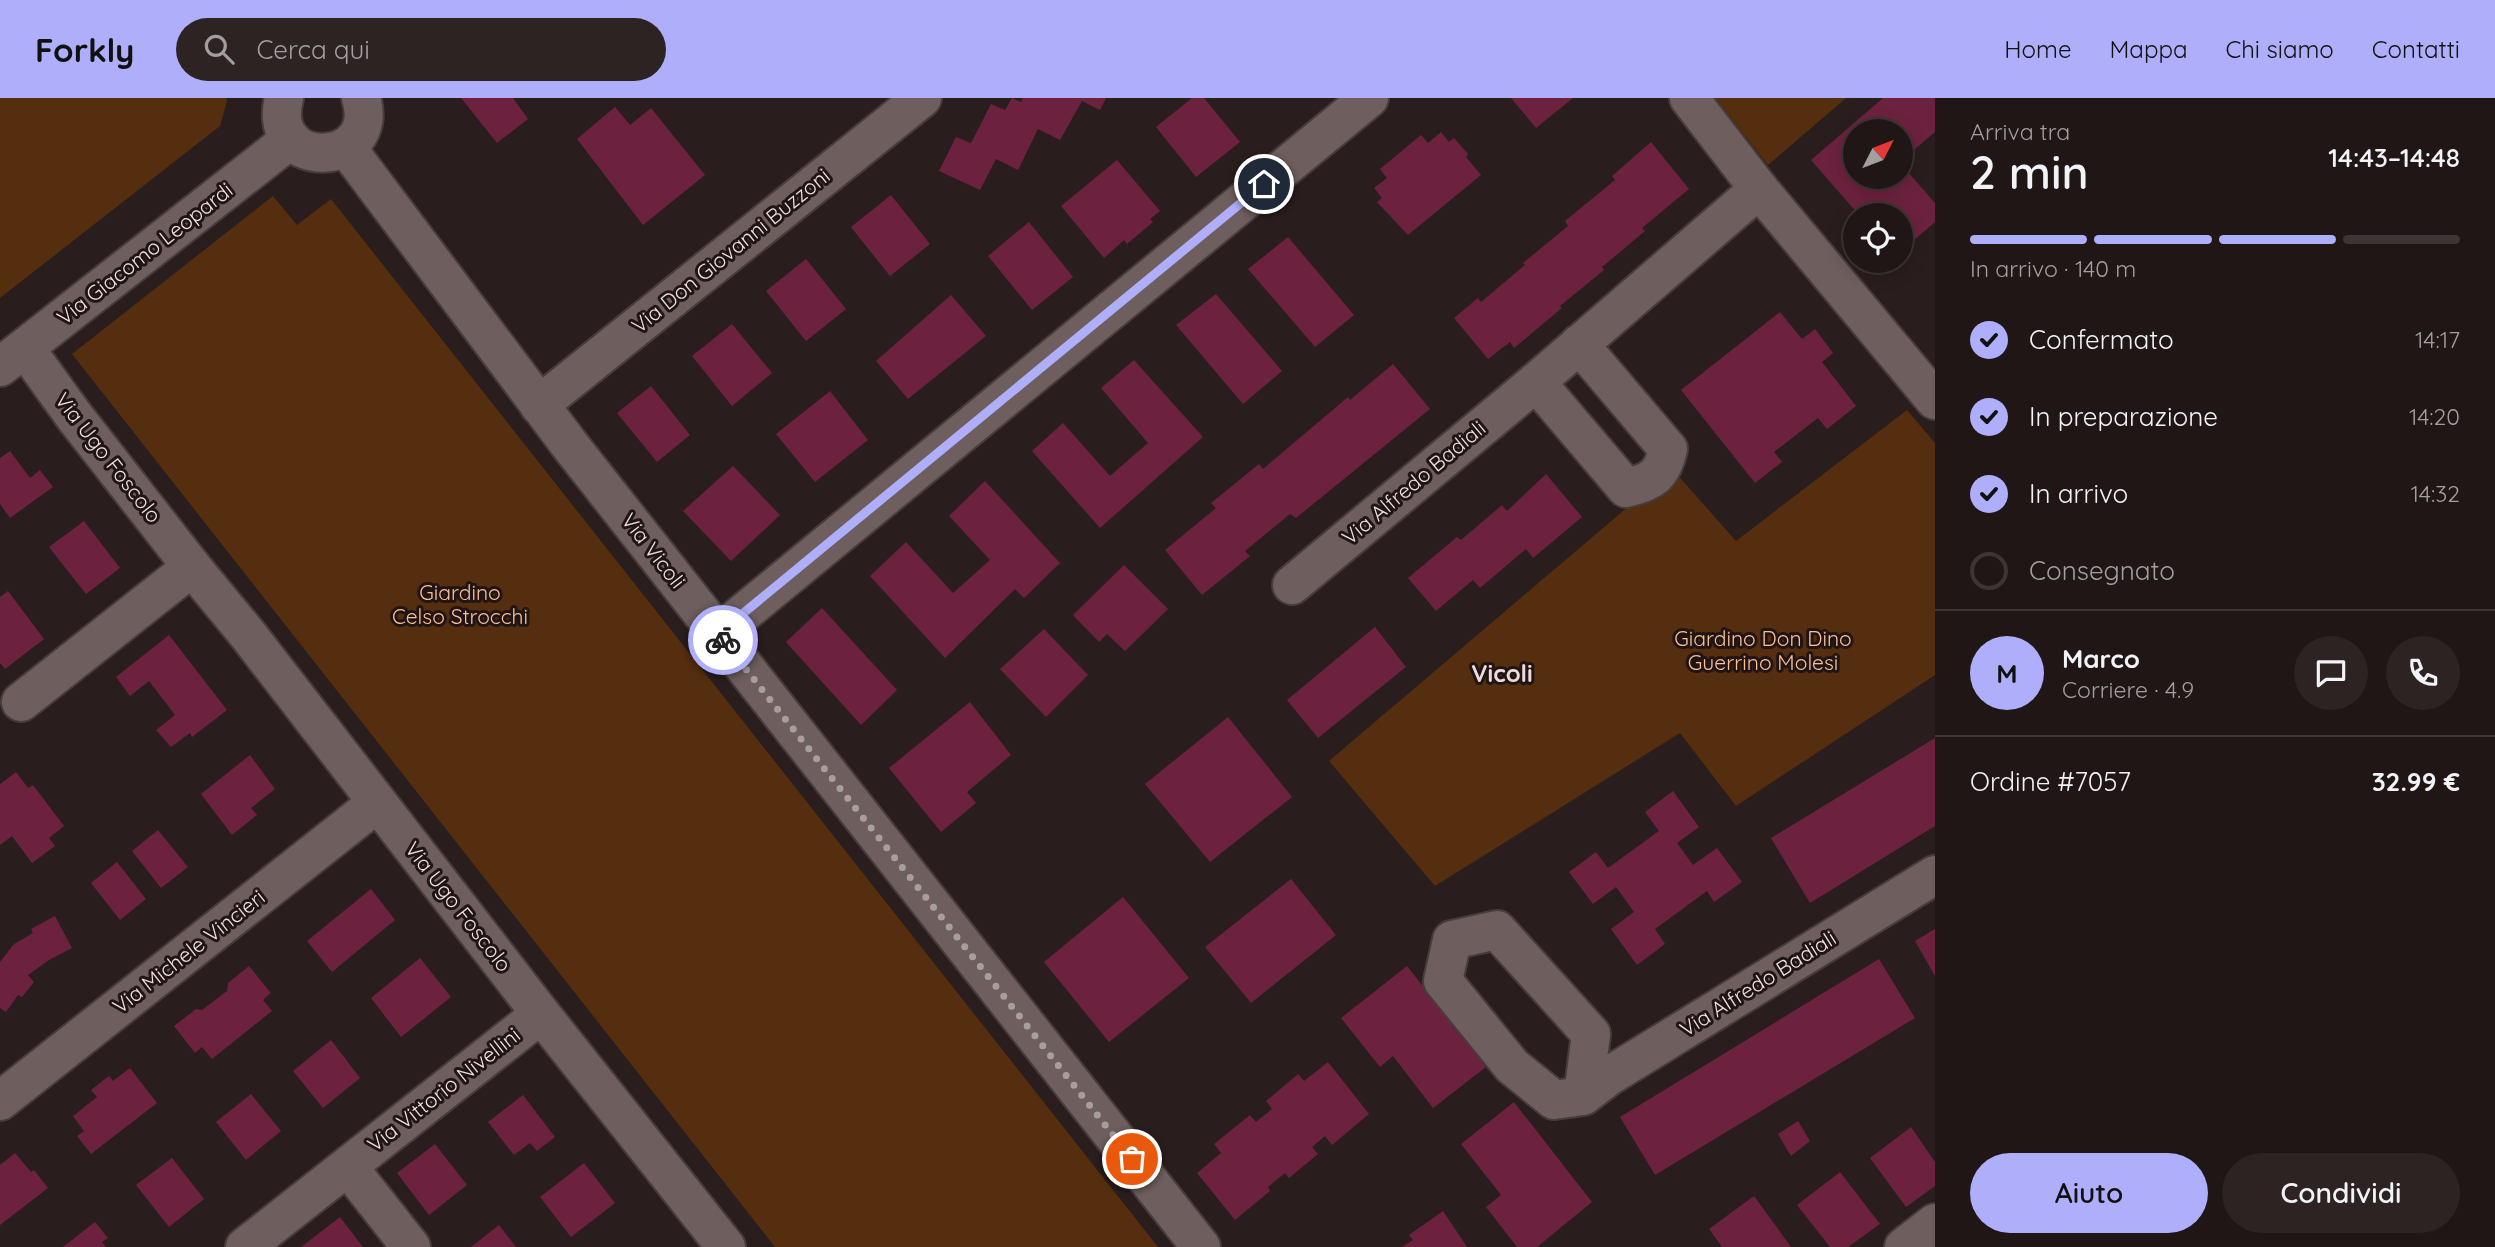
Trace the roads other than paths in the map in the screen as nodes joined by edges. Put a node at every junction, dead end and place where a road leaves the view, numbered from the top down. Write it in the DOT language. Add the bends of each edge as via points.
graph roads {
  1 [pos="284,98"];
  2 [pos="361,98"];
  3 [pos="922,98"];
  4 [pos="1369,98"];
  5 [pos="1689,98"];
  6 [pos="290,139"];
  7 [pos="346,147"];
  8 [pos="1759,189"];
  9 [pos="1579,344"];
  10 [pos="13,358"];
  11 [pos="1536,382"];
  12 [pos="1935,400"];
  13 [pos="539,404"];
  14 [pos="192,567"];
  15 [pos="1292,585"];
  16 [pos="718,634"];
  17 [pos="21,702"];
  18 [pos="377,803"];
  19 [pos="1935,875"];
  20 [pos="541,1014"];
  21 [pos="1583,1096"];
  22 [pos="0,1101"];
  23 [pos="348,1167"];
  24 [pos="1935,1223"];
  25 [pos="245,1247"];
  26 [pos="411,1247"];
  27 [pos="726,1247"];
  28 [pos="1201,1247"];
  29 [pos="1904,1247"];
  1 -- 6 [label="street" via="283,127"];
  2 -- 7 [label="street" via="363,121"];
  3 -- 13 [label="street, Via Don Giovanni Buzzoni"];
  4 -- 16 [label="street"];
  5 -- 8 [label="street"];
  6 -- 7 [label="street" via="313,153"];
  6 -- 10 [label="street, Via Giacomo Leopardi"];
  7 -- 13 [label="street, Via Vicoli"];
  8 -- 9 [label="street, Via Alfredo Badiali"];
  8 -- 12 [label="street"];
  9 -- 11 [label="street, Via Alfredo Badiali"];
  9 -- 11 [label="street" via="1668,449 1664,467 1645,484 1626,488"];
  10 -- 14 [label="street, Via Ugo Foscolo" via="74,416"];
  11 -- 15 [label="street, Via Alfredo Badiali"];
  13 -- 16 [label="street, Via Vicoli"];
  14 -- 17 [label="street"];
  14 -- 18 [label="street, Via Ugo Foscolo"];
  16 -- 28 [label="street, Via Vicoli"];
  18 -- 20 [label="street, Via Ugo Foscolo"];
  18 -- 22 [label="street, Via Michele Vincieri"];
  19 -- 21 [label="street, Via Alfredo Badiali"];
  20 -- 23 [label="street, Via Vittorio Nivellini"];
  20 -- 27 [label="street, Via Ugo Foscolo"];
  21 -- 21 [label="street" via="1554,1100 1512,1066 1443,981 1452,940 1497,929 1591,1034"];
  23 -- 25 [label="street, Via Vittorio Nivellini"];
  23 -- 26 [label="street, Via Vittorio Nivellini"];
  24 -- 29 [label="street"];
}
